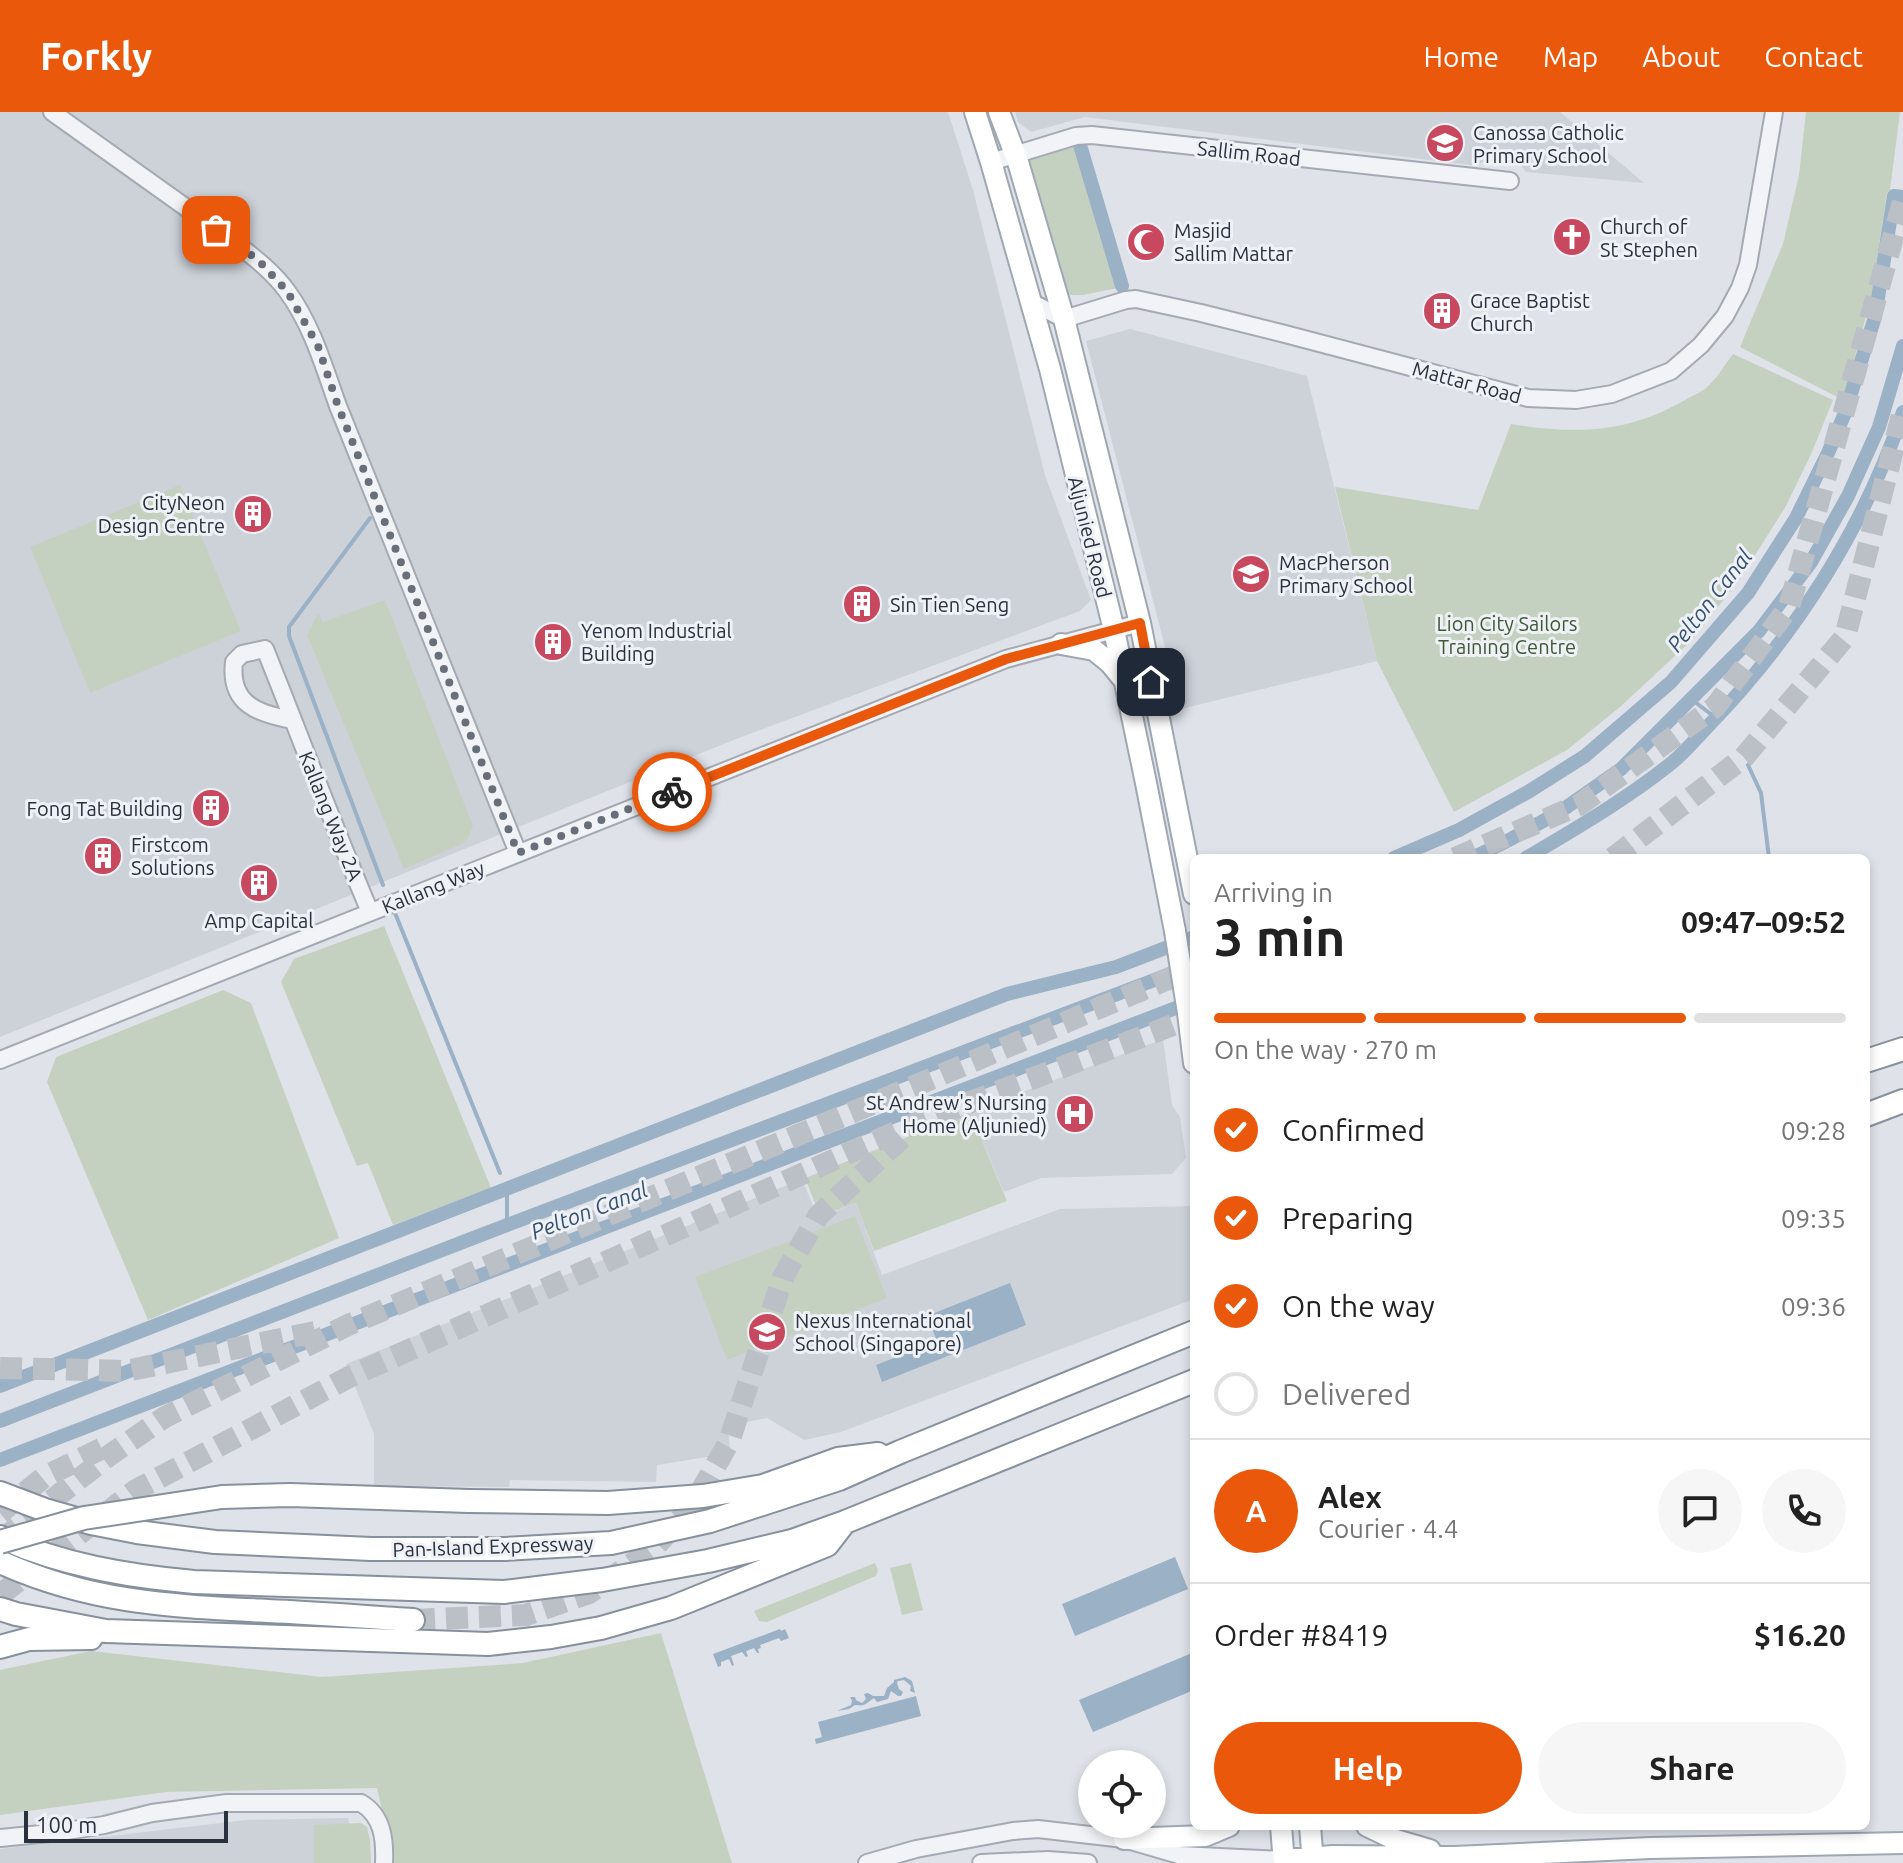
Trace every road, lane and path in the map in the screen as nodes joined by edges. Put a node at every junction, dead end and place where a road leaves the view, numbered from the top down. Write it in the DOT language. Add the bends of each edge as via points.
graph roads {
  1 [pos="52,112"];
  2 [pos="975,112"];
  3 [pos="999,112"];
  4 [pos="1774,112"];
  5 [pos="1014,154"];
  6 [pos="991,162"];
  7 [pos="1510,181"];
  8 [pos="1031,302"];
  9 [pos="1064,319"];
  10 [pos="1140,623"];
  11 [pos="1114,630"];
  12 [pos="1061,644"];
  13 [pos="1124,680"];
  14 [pos="293,720"];
  15 [pos="518,853"];
  16 [pos="1190,874"];
  17 [pos="375,910"];
  18 [pos="1190,1030"];
  19 [pos="1903,1049"];
  20 [pos="0,1060"];
  21 [pos="1870,1060"];
  22 [pos="1903,1101"];
  23 [pos="1870,1113"];
  24 [pos="1190,1334"];
  25 [pos="1190,1383"];
  26 [pos="826,1473"];
  27 [pos="0,1493"];
  28 [pos="845,1522"];
  29 [pos="0,1540"];
  30 [pos="0,1562"];
  31 [pos="0,1609"];
  32 [pos="413,1620"];
  33 [pos="106,1631"];
  34 [pos="0,1647"];
  35 [pos="1219,1830"];
  36 [pos="1281,1830"];
  37 [pos="1310,1830"];
  38 [pos="1375,1830"];
  39 [pos="0,1838"];
  40 [pos="1124,1839"];
  41 [pos="1903,1843"];
  42 [pos="1455,1857"];
  43 [pos="1313,1861"];
  44 [pos="1284,1862"];
  45 [pos="384,1863"];
  46 [pos="867,1863"];
  47 [pos="981,1863"];
  48 [pos="1088,1863"];
  1 -- 15 [label="street" via="237,244 287,291 318,346"];
  2 -- 6 [label="main road, Aljunied Road"];
  3 -- 5 [label="main road, Aljunied Road"];
  4 -- 9 [label="street, Mattar Road" via="1748,265 1725,316 1671,371 1612,394 1576,400 1528,398 1136,299"];
  5 -- 6 [label="street, Sallim Road"];
  5 -- 7 [label="street, Sallim Road" via="1092,135"];
  5 -- 9 [label="main road, Aljunied Road"];
  6 -- 8 [label="main road, Aljunied Road"];
  8 -- 9 [label="street"];
  8 -- 11 [label="main road, Aljunied Road"];
  9 -- 10 [label="main road, Aljunied Road"];
  10 -- 11 [label="street, Kallang Way"];
  10 -- 16 [label="main road, Aljunied Road"];
  11 -- 12 [label="street, Kallang Way"];
  11 -- 13 [label="main road, Aljunied Road"];
  12 -- 13 [label="main road" via="1094,650"];
  12 -- 15 [label="street, Kallang Way" via="1006,659"];
  13 -- 18 [label="main road, Aljunied Road, bridge"];
  14 -- 14 [label="street, Kallang Way 2A" via="269,716 239,694 232,673 242,654 265,649"];
  14 -- 17 [label="street, Kallang Way 2A"];
  15 -- 17 [label="street, Kallang Way"];
  17 -- 20 [label="street, Kallang Way"];
  19 -- 21 [label="highway"];
  22 -- 23 [label="highway"];
  24 -- 26 [label="highway" via="900,1452 838,1459"];
  25 -- 28 [label="highway, Pan-Island Expressway"];
  26 -- 27 [label="highway, Pan-Island Expressway" via="710,1521 611,1543 505,1549 371,1549 184,1539 91,1523"];
  26 -- 29 [label="highway, bridge" via="703,1496 608,1503 222,1497 84,1518"];
  28 -- 29 [label="highway, Pan-Island Expressway" via="735,1555 504,1592 149,1578"];
  28 -- 33 [label="highway" via="827,1545 671,1608 551,1637 488,1644"];
  30 -- 32 [label="highway" via="54,1584 133,1602"];
  31 -- 33 [label="highway"];
  33 -- 34 [label="highway" via="94,1638 29,1639"];
  35 -- 40 [label="main road" via="1205,1836"];
  36 -- 44 [label="main road"];
  37 -- 43 [label="main road"];
  38 -- 42 [label="main road"];
  39 -- 45 [label="street" via="227,1803 361,1803 371,1809 382,1829"];
  40 -- 44 [label="street" via="1179,1855"];
  40 -- 46 [label="street" via="1013,1831"];
  41 -- 42 [label="main road"];
  42 -- 43 [label="main road" via="1333,1856"];
  43 -- 44 [label="main road"];
  47 -- 48 [label="street"];
}
